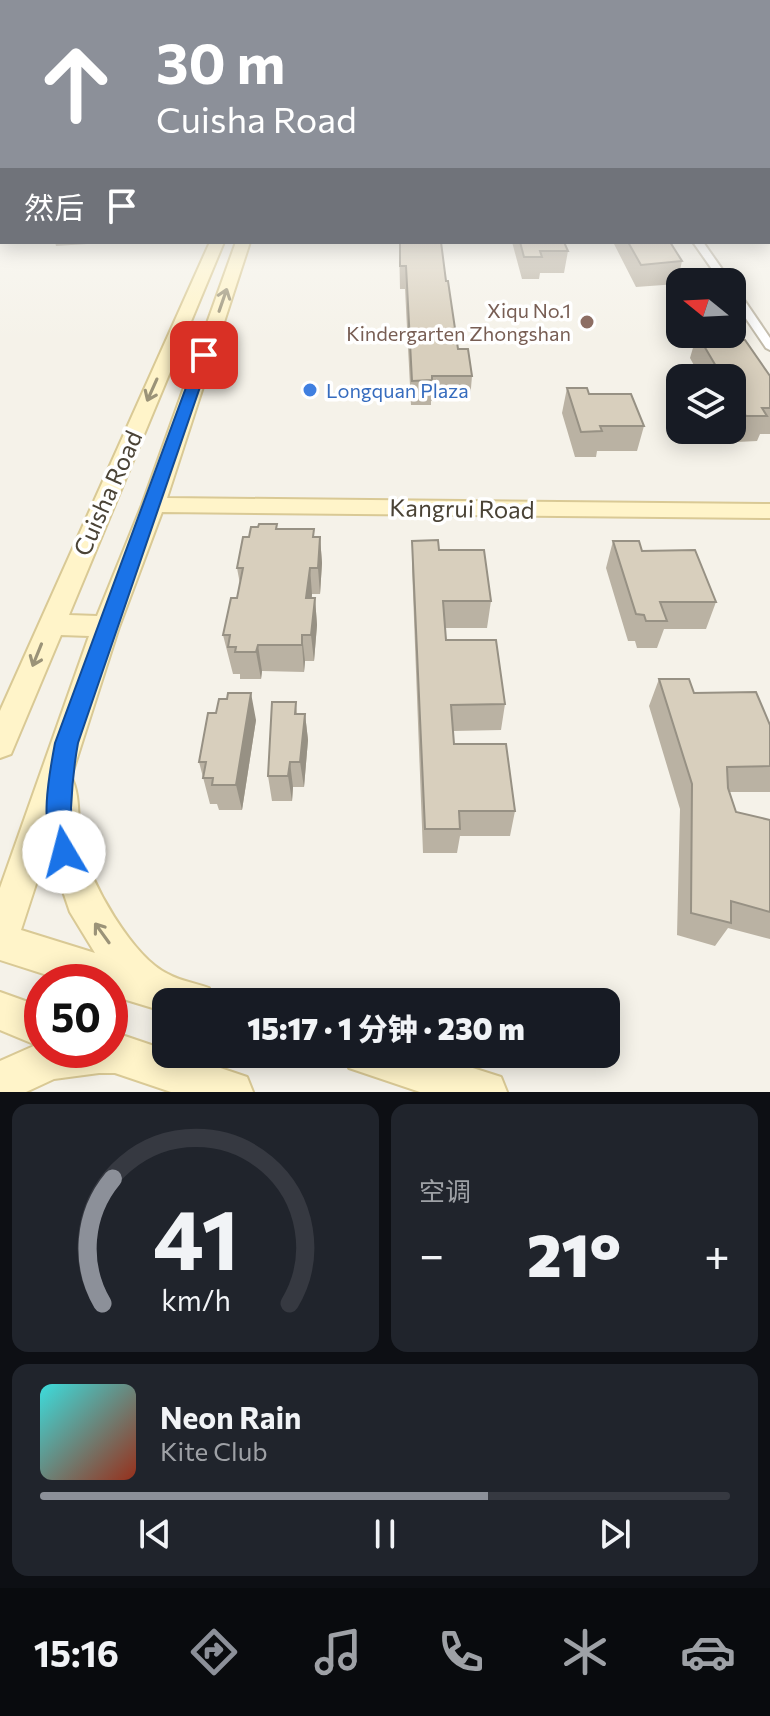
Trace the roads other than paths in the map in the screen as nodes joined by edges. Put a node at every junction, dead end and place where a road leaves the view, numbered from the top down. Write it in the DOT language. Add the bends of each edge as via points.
graph roads {
  1 [pos="216,244"];
  2 [pos="242,244"];
  3 [pos="699,244"];
  4 [pos="716,268"];
  5 [pos="746,311"];
  6 [pos="770,346"];
  7 [pos="153,505"];
  8 [pos="770,511"];
  9 [pos="50,624"];
  10 [pos="106,627"];
  11 [pos="3,735"];
  12 [pos="67,743"];
  13 [pos="0,941"];
  14 [pos="153,988"];
  15 [pos="152,989"];
  16 [pos="0,1011"];
  17 [pos="24,1020"];
  18 [pos="128,1058"];
  19 [pos="27,1068"];
  20 [pos="408,1068"];
  21 [pos="0,1085"];
  22 [pos="232,1092"];
  23 [pos="486,1092"];
  1 -- 9 [label="main road, Cuisha Road, one-way"];
  7 -- 2 [label="main road, Cuisha Road, one-way"];
  3 -- 4 [label="street"];
  5 -- 6 [label="street"];
  7 -- 8 [label="main road, Kangrui Road"];
  7 -- 10 [label="main road, Cuisha Road"];
  9 -- 10 [label="main road"];
  9 -- 11 [label="main road, Cuisha Road, one-way"];
  10 -- 12 [label="main road, Cuisha Road"];
  12 -- 13 [label="main road, Cuisha Road"];
  14 -- 12 [label="main road, one-way" via="122,960 76,889 59,814"];
  13 -- 15 [label="main road"];
  16 -- 17 [label="main road"];
  18 -- 22 [label="main road"];
  19 -- 21 [label="main road"];
  20 -- 23 [label="main road"];
}
